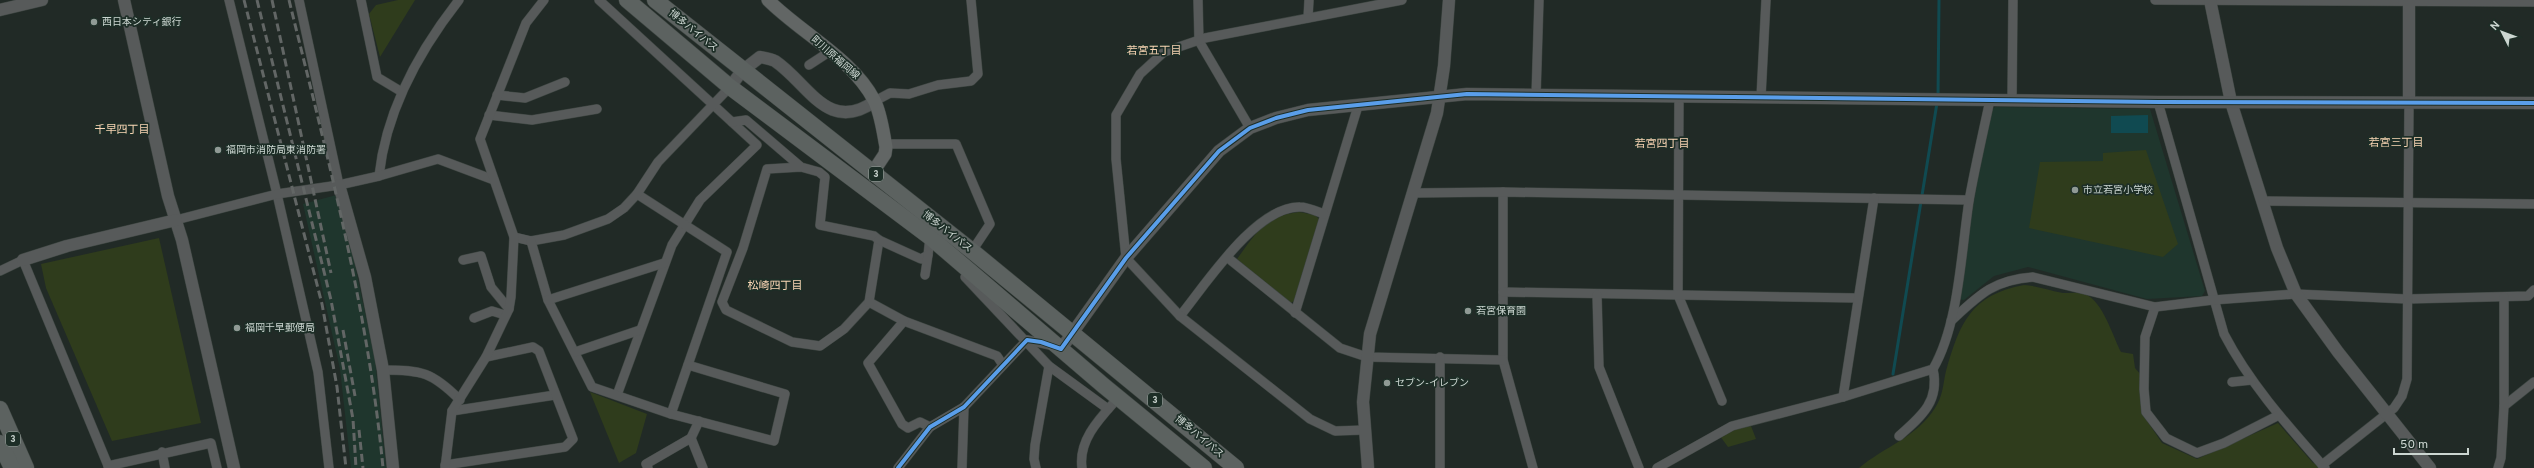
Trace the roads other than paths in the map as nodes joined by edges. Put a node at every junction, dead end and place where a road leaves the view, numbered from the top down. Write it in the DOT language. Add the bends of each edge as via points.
graph roads {
  1 [pos="42,0"];
  2 [pos="124,0"];
  3 [pos="229,0"];
  4 [pos="298,0"];
  5 [pos="361,0"];
  6 [pos="457,0"];
  7 [pos="544,0"];
  8 [pos="599,0"];
  9 [pos="627,0"];
  10 [pos="656,0"];
  11 [pos="768,0"];
  12 [pos="971,0"];
  13 [pos="1198,0"];
  14 [pos="1309,0"];
  15 [pos="1402,0"];
  16 [pos="1449,0"];
  17 [pos="1539,0"];
  18 [pos="1766,0"];
  19 [pos="2012,0"];
  20 [pos="2155,0"];
  21 [pos="2210,1"];
  22 [pos="2263,1"];
  23 [pos="2409,1"];
  24 [pos="1382,2"];
  25 [pos="2534,2"];
  26 [pos="0,10"];
  27 [pos="1308,18"];
  28 [pos="1199,40"];
  29 [pos="829,52"];
  30 [pos="809,65"];
  31 [pos="742,71"];
  32 [pos="565,82"];
  33 [pos="730,87"];
  34 [pos="402,92"];
  35 [pos="497,95"];
  36 [pos="1441,95"];
  37 [pos="1536,96"];
  38 [pos="1679,96"];
  39 [pos="1761,97"];
  40 [pos="1990,100"];
  41 [pos="2012,100"];
  42 [pos="875,101"];
  43 [pos="2158,102"];
  44 [pos="2231,102"];
  45 [pos="2409,103"];
  46 [pos="2534,103"];
  47 [pos="713,106"];
  48 [pos="1358,106"];
  49 [pos="597,109"];
  50 [pos="489,115"];
  51 [pos="732,122"];
  52 [pos="1250,128"];
  53 [pos="886,144"];
  54 [pos="801,167"];
  55 [pos="873,172"];
  56 [pos="379,176"];
  57 [pos="494,180"];
  58 [pos="339,185"];
  59 [pos="1503,192"];
  60 [pos="1414,193"];
  61 [pos="277,194"];
  62 [pos="637,194"];
  63 [pos="1678,196"];
  64 [pos="1874,198"];
  65 [pos="1969,200"];
  66 [pos="2263,201"];
  67 [pos="2408,203"];
  68 [pos="2534,204"];
  69 [pos="1324,214"];
  70 [pos="176,220"];
  71 [pos="685,225"];
  72 [pos="514,237"];
  73 [pos="930,237"];
  74 [pos="879,240"];
  75 [pos="532,241"];
  76 [pos="972,251"];
  77 [pos="928,255"];
  78 [pos="1126,258"];
  79 [pos="1228,258"];
  80 [pos="23,260"];
  81 [pos="463,260"];
  82 [pos="664,263"];
  83 [pos="0,271"];
  84 [pos="925,275"];
  85 [pos="966,277"];
  86 [pos="2534,290"];
  87 [pos="1503,292"];
  88 [pos="2296,294"];
  89 [pos="1597,295"];
  90 [pos="1678,295"];
  91 [pos="2504,297"];
  92 [pos="1857,298"];
  93 [pos="2407,299"];
  94 [pos="548,300"];
  95 [pos="2213,300"];
  96 [pos="869,302"];
  97 [pos="2156,307"];
  98 [pos="507,312"];
  99 [pos="1295,313"];
  100 [pos="1180,316"];
  101 [pos="474,318"];
  102 [pos="1951,320"];
  103 [pos="904,321"];
  104 [pos="640,330"];
  105 [pos="1072,333"];
  106 [pos="1027,340"];
  107 [pos="1061,349"];
  108 [pos="575,352"];
  109 [pos="486,357"];
  110 [pos="1367,357"];
  111 [pos="1440,357"];
  112 [pos="1503,360"];
  113 [pos="688,365"];
  114 [pos="1003,365"];
  115 [pos="1049,366"];
  116 [pos="1933,369"];
  117 [pos="383,370"];
  118 [pos="2252,380"];
  119 [pos="2232,382"];
  120 [pos="2534,382"];
  121 [pos="555,395"];
  122 [pos="617,395"];
  123 [pos="1843,396"];
  124 [pos="460,400"];
  125 [pos="1722,401"];
  126 [pos="1113,404"];
  127 [pos="2504,406"];
  128 [pos="964,407"];
  129 [pos="0,409"];
  130 [pos="452,411"];
  131 [pos="2387,413"];
  132 [pos="671,414"];
  133 [pos="2279,415"];
  134 [pos="699,421"];
  135 [pos="930,427"];
  136 [pos="1364,430"];
  137 [pos="1899,436"];
  138 [pos="691,438"];
  139 [pos="0,443"];
  140 [pos="162,452"];
  141 [pos="2323,466"];
  142 [pos="108,467"];
  143 [pos="445,467"];
  144 [pos="12,468"];
  145 [pos="26,468"];
  146 [pos="165,468"];
  147 [pos="217,468"];
  148 [pos="234,468"];
  149 [pos="329,468"];
  150 [pos="393,468"];
  151 [pos="648,468"];
  152 [pos="703,468"];
  153 [pos="898,468"];
  154 [pos="962,468"];
  155 [pos="1036,468"];
  156 [pos="1082,468"];
  157 [pos="1204,468"];
  158 [pos="1236,468"];
  159 [pos="1368,468"];
  160 [pos="1440,468"];
  161 [pos="1534,468"];
  162 [pos="1639,468"];
  163 [pos="1657,468"];
  164 [pos="2430,468"];
  165 [pos="2498,468"];
  1 -- 26 [label="street"];
  2 -- 70 [label="street"];
  3 -- 61 [label="street"];
  4 -- 58 [label="street"];
  5 -- 34 [label="street" via="377,77"];
  6 -- 34 [label="street" via="426,44"];
  7 -- 35 [label="street" via="526,23"];
  8 -- 47 [label="street"];
  9 -- 33 [label="highway, 博多バイパス / 3"];
  10 -- 31 [label="highway, 博多バイパス / 3"];
  11 -- 29 [label="main road, 町川原福岡線"];
  12 -- 42 [label="street" via="978,74 970,81 938,85 909,94 890,93"];
  13 -- 28 [label="street"];
  14 -- 27 [label="street"];
  15 -- 24 [label="street"];
  16 -- 36 [label="street"];
  17 -- 37 [label="street"];
  18 -- 39 [label="street"];
  19 -- 41 [label="street"];
  20 -- 21 [label="street"];
  21 -- 22 [label="street"];
  21 -- 44 [label="street"];
  22 -- 23 [label="street"];
  23 -- 25 [label="street"];
  23 -- 45 [label="street"];
  24 -- 27 [label="street"];
  27 -- 28 [label="street"];
  28 -- 52 [label="street"];
  28 -- 78 [label="street" via="1164,52 1140,74 1116,115 1116,159"];
  29 -- 30 [label="street"];
  29 -- 42 [label="main road, 町川原福岡線" via="851,70 866,86"];
  31 -- 33 [label="street"];
  31 -- 42 [label="street" via="760,57 774,61 810,96 827,108 849,113"];
  31 -- 55 [label="highway, 博多バイパス / 3"];
  32 -- 35 [label="street" via="525,98"];
  33 -- 47 [label="street"];
  33 -- 73 [label="highway, 博多バイパス / 3"];
  34 -- 56 [label="street" via="381,157"];
  35 -- 50 [label="street"];
  36 -- 37 [label="street"];
  36 -- 48 [label="street"];
  36 -- 60 [label="street"];
  37 -- 38 [label="street"];
  38 -- 39 [label="street"];
  38 -- 63 [label="street"];
  39 -- 40 [label="street"];
  40 -- 41 [label="street"];
  40 -- 65 [label="street"];
  41 -- 43 [label="street"];
  42 -- 53 [label="main road, 町川原福岡線"];
  43 -- 44 [label="street"];
  43 -- 95 [label="street"];
  44 -- 45 [label="street"];
  44 -- 66 [label="street"];
  45 -- 46 [label="street"];
  45 -- 67 [label="street"];
  47 -- 51 [label="street"];
  47 -- 62 [label="street" via="658,162"];
  48 -- 52 [label="street" via="1308,110"];
  48 -- 69 [label="street"];
  49 -- 50 [label="street" via="532,120"];
  50 -- 57 [label="street" via="480,139"];
  51 -- 54 [label="street" via="746,120"];
  51 -- 71 [label="street" via="757,145 700,200"];
  52 -- 78 [label="street" via="1219,151"];
  53 -- 55 [label="main road" via="885,154"];
  53 -- 76 [label="street" via="956,144 990,224"];
  54 -- 74 [label="street" via="819,172 824,177 820,225 874,236"];
  54 -- 96 [label="street" via="767,169 743,248 722,302 726,310 792,342 820,346 844,329"];
  55 -- 76 [label="highway, 博多バイパス / 3"];
  56 -- 57 [label="street" via="438,159"];
  56 -- 58 [label="street"];
  57 -- 72 [label="street"];
  58 -- 61 [label="street"];
  58 -- 117 [label="street" via="365,277"];
  59 -- 60 [label="street"];
  59 -- 63 [label="street"];
  59 -- 87 [label="street"];
  60 -- 110 [label="street" via="1381,292"];
  61 -- 70 [label="street"];
  61 -- 149 [label="street" via="318,372"];
  62 -- 71 [label="street"];
  62 -- 75 [label="street" via="624,208 608,219 564,235"];
  63 -- 64 [label="street"];
  63 -- 90 [label="street"];
  64 -- 65 [label="street"];
  64 -- 92 [label="street"];
  65 -- 102 [label="street"];
  66 -- 67 [label="street"];
  66 -- 88 [label="street" via="2277,248"];
  67 -- 68 [label="street"];
  67 -- 93 [label="street"];
  69 -- 79 [label="street" via="1300,207 1282,210 1259,223"];
  69 -- 99 [label="street"];
  70 -- 80 [label="street" via="67,246"];
  70 -- 148 [label="street"];
  71 -- 82 [label="street"];
  71 -- 113 [label="street" via="727,252"];
  72 -- 75 [label="street"];
  72 -- 98 [label="street" via="515,249"];
  73 -- 77 [label="street"];
  73 -- 107 [label="highway, 博多バイパス / 3"];
  74 -- 77 [label="street" via="921,260"];
  74 -- 96 [label="street"];
  75 -- 94 [label="street"];
  76 -- 105 [label="highway, 博多バイパス / 3"];
  77 -- 84 [label="street"];
  78 -- 100 [label="street"];
  78 -- 105 [label="street"];
  79 -- 99 [label="street"];
  79 -- 100 [label="street"];
  80 -- 83 [label="street"];
  80 -- 142 [label="street"];
  81 -- 98 [label="street" via="480,256 491,287"];
  82 -- 94 [label="street"];
  82 -- 104 [label="street"];
  85 -- 106 [label="street"];
  86 -- 91 [label="street" via="2528,296"];
  87 -- 89 [label="street"];
  87 -- 112 [label="street"];
  88 -- 93 [label="street"];
  88 -- 95 [label="street"];
  88 -- 131 [label="street"];
  89 -- 90 [label="street"];
  89 -- 162 [label="street" via="1599,367"];
  90 -- 92 [label="street"];
  90 -- 125 [label="street"];
  91 -- 93 [label="street"];
  91 -- 127 [label="street"];
  92 -- 123 [label="street"];
  93 -- 131 [label="street" via="2407,379 2402,396"];
  94 -- 108 [label="street"];
  95 -- 97 [label="street"];
  95 -- 118 [label="street" via="2224,334 2236,358"];
  96 -- 103 [label="street"];
  97 -- 102 [label="street" via="2033,277 2017,278 1992,286 1979,294"];
  97 -- 133 [label="street" via="2145,337 2144,389 2146,412 2166,438 2197,453 2224,443"];
  98 -- 101 [label="street" via="492,311"];
  98 -- 109 [label="street"];
  99 -- 110 [label="street" via="1340,348"];
  100 -- 136 [label="street" via="1310,419 1335,431"];
  102 -- 116 [label="street" via="1946,343"];
  103 -- 114 [label="street" via="997,356"];
  103 -- 135 [label="street" via="868,363 902,424 908,428 920,422"];
  104 -- 108 [label="street"];
  104 -- 122 [label="street"];
  105 -- 107 [label="street"];
  105 -- 158 [label="highway, 博多バイパス / 3"];
  106 -- 107 [label="street"];
  106 -- 114 [label="street"];
  106 -- 115 [label="street"];
  107 -- 126 [label="highway, 博多バイパス / 3"];
  108 -- 122 [label="street" via="592,387"];
  109 -- 121 [label="street" via="533,347 539,351"];
  109 -- 124 [label="street"];
  110 -- 111 [label="street"];
  110 -- 136 [label="street" via="1363,402"];
  111 -- 112 [label="street"];
  111 -- 160 [label="street"];
  112 -- 161 [label="street"];
  113 -- 132 [label="street"];
  113 -- 134 [label="street" via="785,394 774,441"];
  114 -- 128 [label="street"];
  115 -- 126 [label="street"];
  115 -- 155 [label="street" via="1035,445"];
  116 -- 123 [label="street"];
  116 -- 137 [label="street" via="1936,382 1934,397"];
  117 -- 124 [label="street" via="412,370 430,375 444,384"];
  117 -- 150 [label="street"];
  118 -- 119 [label="street"];
  118 -- 133 [label="street"];
  120 -- 127 [label="street"];
  121 -- 130 [label="street"];
  121 -- 143 [label="street" via="573,439 565,447"];
  122 -- 132 [label="street"];
  123 -- 163 [label="street" via="1732,426"];
  124 -- 130 [label="street"];
  126 -- 156 [label="street" via="1095,425 1080,454"];
  126 -- 157 [label="highway, 博多バイパス / 3"];
  127 -- 165 [label="street" via="2501,458"];
  128 -- 135 [label="street"];
  128 -- 154 [label="street"];
  129 -- 145 [label="highway, 3"];
  130 -- 143 [label="street"];
  131 -- 141 [label="street"];
  131 -- 164 [label="street"];
  132 -- 134 [label="street"];
  133 -- 141 [label="street"];
  134 -- 138 [label="street"];
  135 -- 153 [label="street"];
  136 -- 159 [label="street"];
  138 -- 151 [label="street" via="646,464"];
  138 -- 152 [label="street"];
  139 -- 144 [label="highway, 3"];
  140 -- 142 [label="street"];
  140 -- 146 [label="street"];
  140 -- 147 [label="street" via="211,443"];
}
